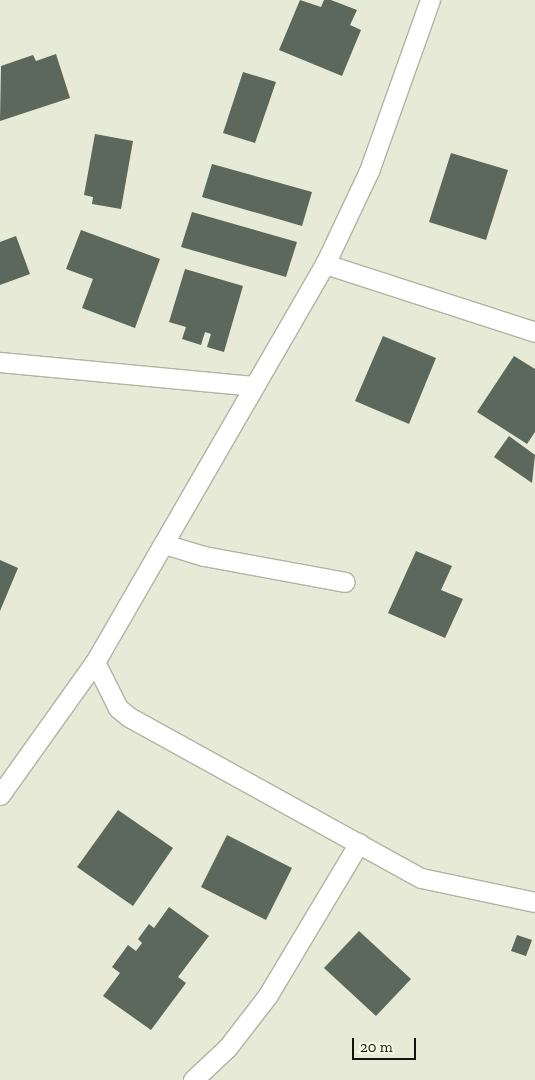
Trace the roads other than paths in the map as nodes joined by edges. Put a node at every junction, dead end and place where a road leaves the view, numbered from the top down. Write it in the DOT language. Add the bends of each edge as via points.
graph roads {
  1 [pos="430,0"];
  2 [pos="326,264"];
  3 [pos="535,332"];
  4 [pos="0,362"];
  5 [pos="254,386"];
  6 [pos="164,544"];
  7 [pos="344,582"];
  8 [pos="95,662"];
  9 [pos="0,795"];
  10 [pos="359,843"];
  11 [pos="535,902"];
  12 [pos="193,1080"];
  1 -- 2 [label="street" via="369,171"];
  2 -- 3 [label="street"];
  2 -- 5 [label="street"];
  4 -- 5 [label="street"];
  5 -- 6 [label="street"];
  6 -- 7 [label="street" via="204,556"];
  6 -- 8 [label="street"];
  8 -- 9 [label="street"];
  8 -- 10 [label="street" via="118,708 129,717"];
  10 -- 11 [label="street" via="421,878"];
  10 -- 12 [label="street" via="268,995 228,1047"];
}
